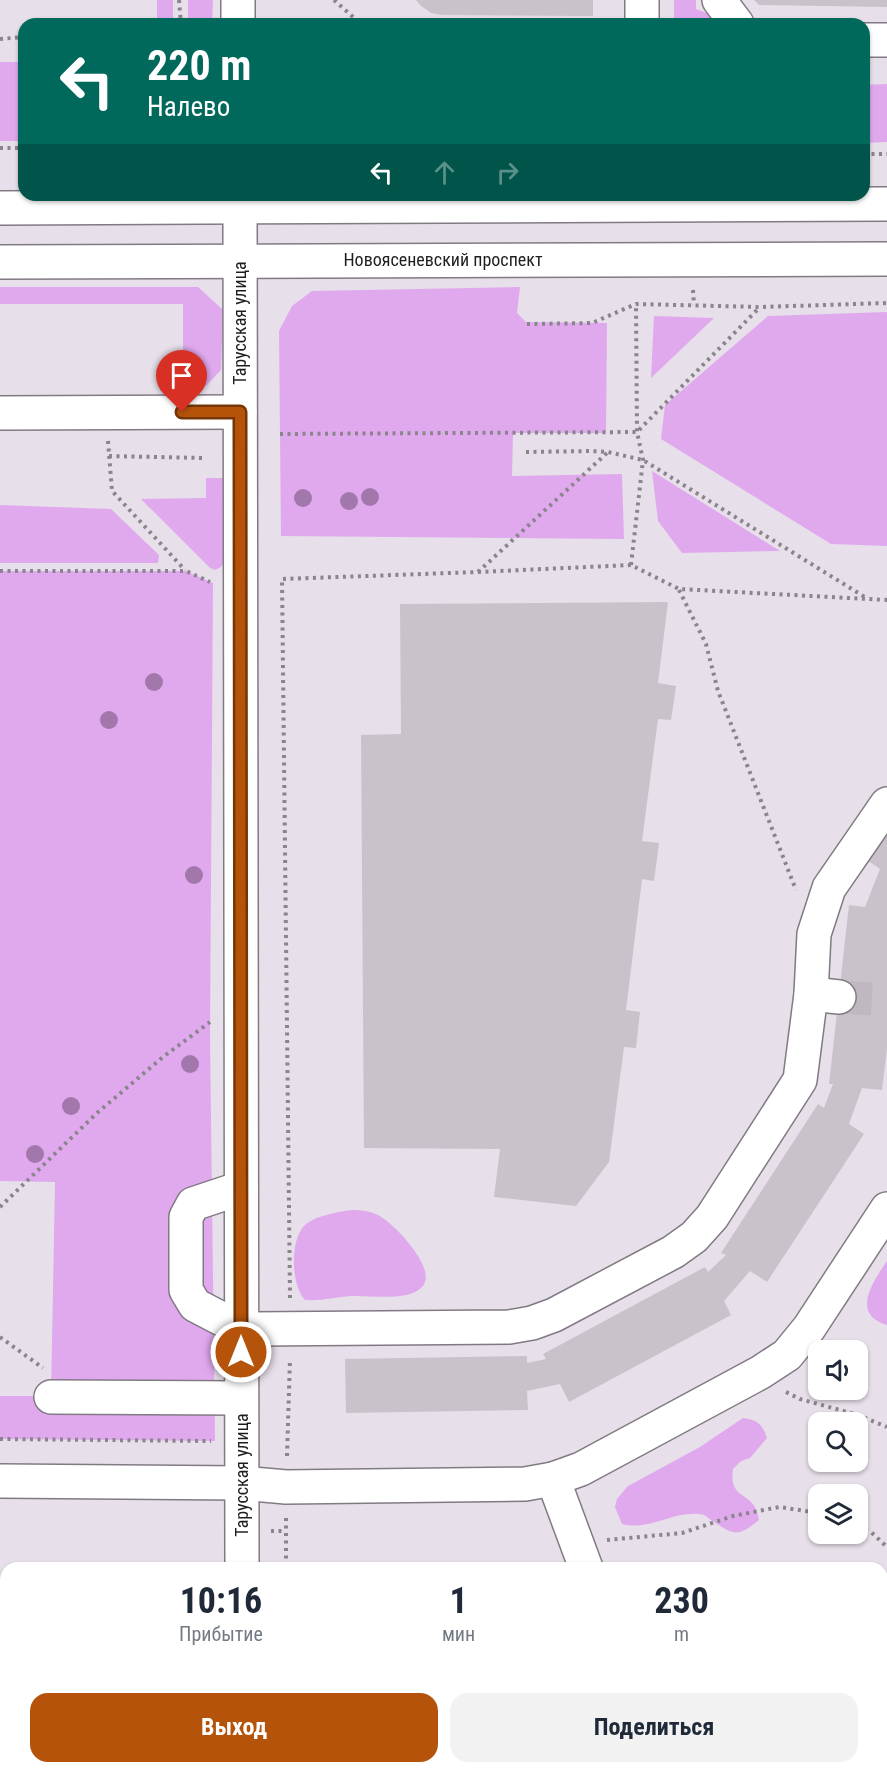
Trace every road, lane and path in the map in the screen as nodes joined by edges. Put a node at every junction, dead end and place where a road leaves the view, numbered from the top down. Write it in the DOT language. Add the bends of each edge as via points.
graph roads {
  1 [pos="179,0"];
  2 [pos="238,0"];
  3 [pos="334,0"];
  4 [pos="642,0"];
  5 [pos="719,0"];
  6 [pos="180,18"];
  7 [pos="238,18"];
  8 [pos="354,18"];
  9 [pos="642,18"];
  10 [pos="732,18"];
  11 [pos="18,38"];
  12 [pos="0,39"];
  13 [pos="870,40"];
  14 [pos="887,40"];
  15 [pos="0,148"];
  16 [pos="18,148"];
  17 [pos="870,154"];
  18 [pos="887,154"];
  19 [pos="240,201"];
  20 [pos="705,201"];
  21 [pos="887,204"];
  22 [pos="0,208"];
  23 [pos="887,259"];
  24 [pos="240,260"];
  25 [pos="0,262"];
  26 [pos="693,289"];
  27 [pos="887,303"];
  28 [pos="636,304"];
  29 [pos="694,305"];
  30 [pos="760,307"];
  31 [pos="527,324"];
  32 [pos="107,412"];
  33 [pos="240,412"];
  34 [pos="0,413"];
  35 [pos="637,432"];
  36 [pos="280,434"];
  37 [pos="526,452"];
  38 [pos="608,452"];
  39 [pos="109,456"];
  40 [pos="203,458"];
  41 [pos="644,460"];
  42 [pos="631,565"];
  43 [pos="0,571"];
  44 [pos="186,571"];
  45 [pos="213,571"];
  46 [pos="478,572"];
  47 [pos="679,589"];
  48 [pos="869,600"];
  49 [pos="887,600"];
  50 [pos="887,804"];
  51 [pos="814,934"];
  52 [pos="210,1029"];
  53 [pos="241,1188"];
  54 [pos="0,1207"];
  55 [pos="887,1209"];
  56 [pos="241,1329"];
  57 [pos="291,1329"];
  58 [pos="0,1337"];
  59 [pos="761,1372"];
  60 [pos="51,1385"];
  61 [pos="242,1398"];
  62 [pos="887,1427"];
  63 [pos="0,1438"];
  64 [pos="553,1479"];
  65 [pos="0,1481"];
  66 [pos="229,1483"];
  67 [pos="286,1487"];
  68 [pos="808,1511"];
  69 [pos="868,1531"];
  70 [pos="887,1547"];
  71 [pos="581,1555"];
  72 [pos="241,1562"];
  73 [pos="286,1562"];
  1 -- 6 [label="path"];
  2 -- 7 [label="main road"];
  3 -- 8 [label="path"];
  4 -- 9 [label="main road"];
  5 -- 10 [label="main road"];
  11 -- 12 [label="path"];
  13 -- 14 [label="main road"];
  15 -- 16 [label="path"];
  17 -- 18 [label="path"];
  19 -- 22 [label="main road"];
  19 -- 24 [label="main road, Тарусская улица"];
  20 -- 21 [label="main road"];
  23 -- 24 [label="main road, Новоясеневский проспект"];
  24 -- 25 [label="main road, Новоясеневский проспект"];
  24 -- 33 [label="main road, Тарусская улица"];
  26 -- 29 [label="path"];
  27 -- 30 [label="path"];
  28 -- 29 [label="path"];
  28 -- 31 [label="path" via="592,323"];
  28 -- 35 [label="path"];
  29 -- 30 [label="path"];
  30 -- 35 [label="path"];
  32 -- 33 [label="main road"];
  32 -- 34 [label="main road"];
  32 -- 39 [label="path"];
  33 -- 53 [label="main road, Тарусская улица"];
  35 -- 36 [label="path"];
  35 -- 41 [label="path"];
  37 -- 38 [label="path"];
  38 -- 41 [label="path"];
  38 -- 46 [label="path"];
  39 -- 40 [label="path"];
  39 -- 44 [label="path" via="112,491"];
  41 -- 42 [label="path"];
  41 -- 48 [label="path"];
  42 -- 46 [label="path"];
  42 -- 47 [label="path"];
  43 -- 44 [label="path"];
  44 -- 45 [label="path" via="213,583"];
  46 -- 57 [label="path" via="282,579"];
  47 -- 48 [label="path"];
  47 -- 51 [label="path" via="706,644 718,691"];
  48 -- 49 [label="path"];
  50 -- 51 [label="main road" via="829,888"];
  51 -- 57 [label="main road" via="825,996 800,1080 712,1217 694,1237 673,1252 532,1323 509,1327"];
  52 -- 54 [label="path" via="211,1022 163,1057 97,1113"];
  53 -- 56 [label="main road, Тарусская улица"];
  53 -- 56 [label="main road" via="193,1204 186,1217 186,1290 195,1305"];
  55 -- 59 [label="main road" via="809,1328 787,1354"];
  56 -- 57 [label="main road"];
  56 -- 61 [label="main road, Тарусская улица"];
  57 -- 67 [label="path"];
  58 -- 60 [label="path"];
  59 -- 62 [label="path" via="800,1399"];
  59 -- 64 [label="main road" via="581,1469"];
  60 -- 61 [label="main road"];
  61 -- 66 [label="main road, Тарусская улица"];
  63 -- 66 [label="path" via="215,1441"];
  64 -- 67 [label="main road" via="525,1484"];
  64 -- 71 [label="main road"];
  65 -- 66 [label="main road"];
  66 -- 67 [label="main road"];
  66 -- 72 [label="main road, Тарусская улица"];
  67 -- 73 [label="path"];
  68 -- 71 [label="path" via="779,1507"];
  69 -- 70 [label="path"];
}
